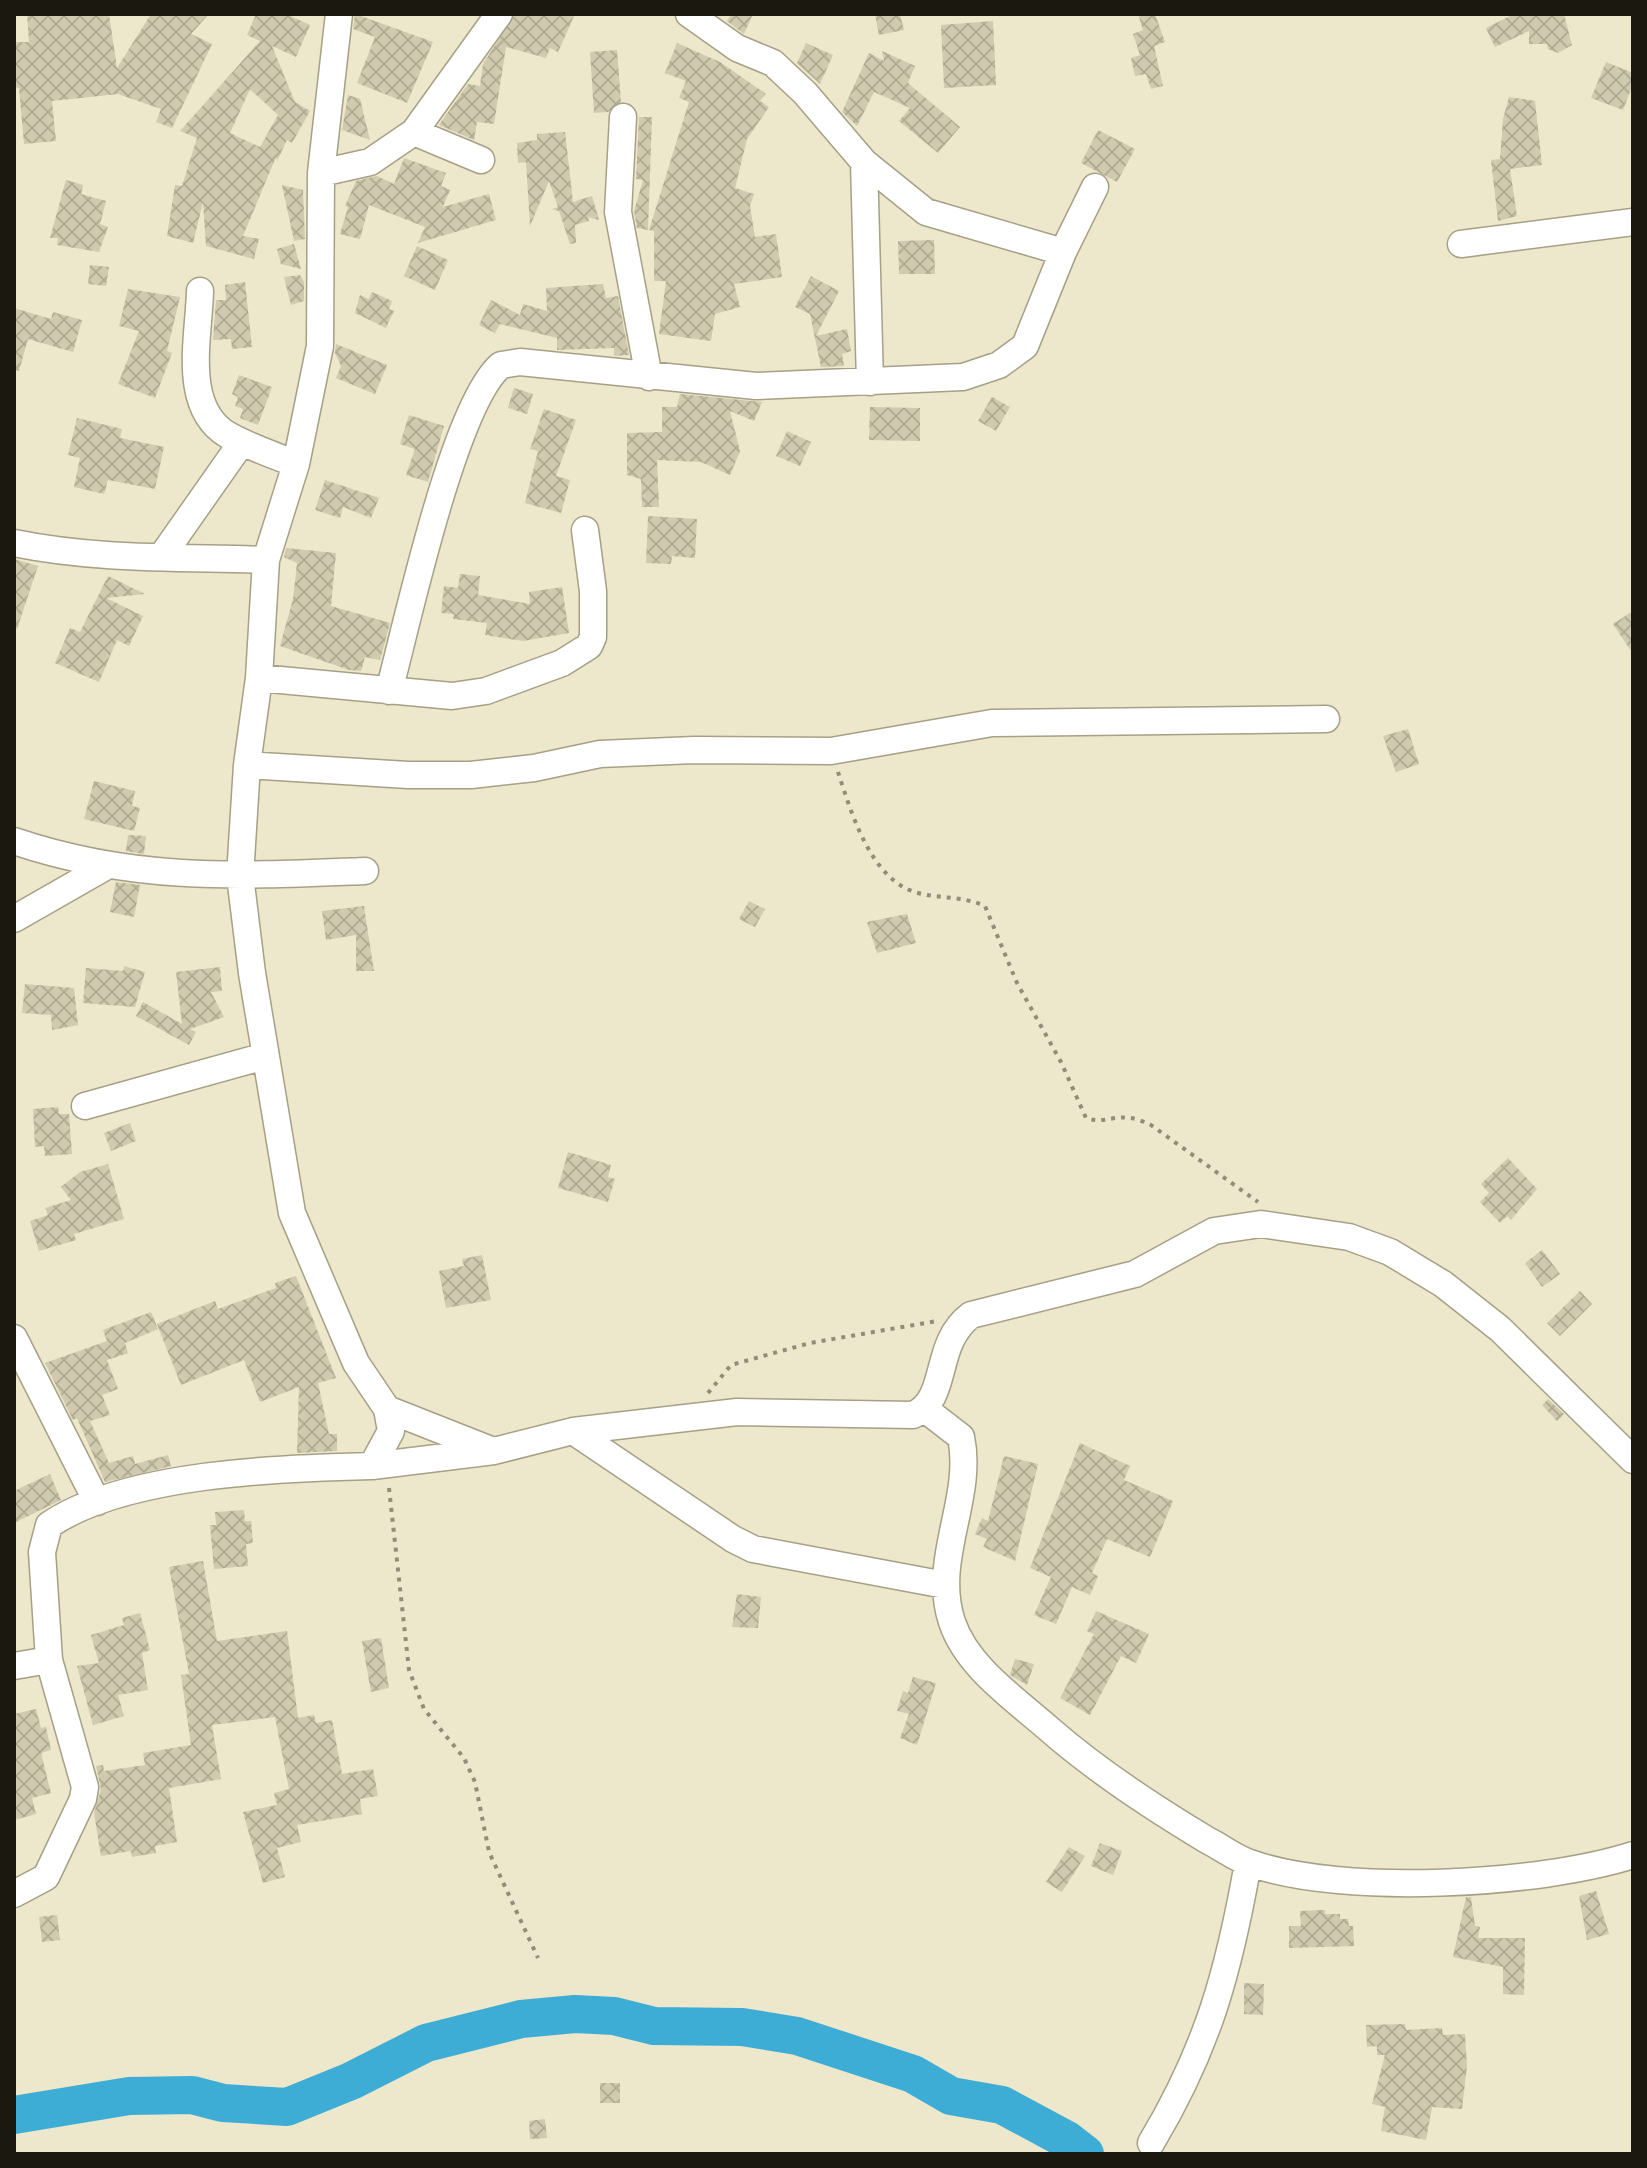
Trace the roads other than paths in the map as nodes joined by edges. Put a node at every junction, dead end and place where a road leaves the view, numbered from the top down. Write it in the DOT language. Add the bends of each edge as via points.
graph roads {
  1 [pos="339,14"];
  2 [pos="499,14"];
  3 [pos="701,17"];
  4 [pos="623,117"];
  5 [pos="414,132"];
  6 [pos="481,160"];
  7 [pos="864,162"];
  8 [pos="321,173"];
  9 [pos="1095,187"];
  10 [pos="1633,222"];
  11 [pos="1461,244"];
  12 [pos="1063,252"];
  13 [pos="200,291"];
  14 [pos="649,377"];
  15 [pos="870,382"];
  16 [pos="242,442"];
  17 [pos="296,464"];
  18 [pos="585,530"];
  19 [pos="14,543"];
  20 [pos="162,556"];
  21 [pos="266,560"];
  22 [pos="259,678"];
  23 [pos="389,691"];
  24 [pos="1326,719"];
  25 [pos="247,765"];
  26 [pos="14,841"];
  27 [pos="105,867"];
  28 [pos="365,871"];
  29 [pos="240,876"];
  30 [pos="14,919"];
  31 [pos="265,1056"];
  32 [pos="85,1106"];
  33 [pos="14,1338"];
  34 [pos="387,1409"];
  35 [pos="926,1410"];
  36 [pos="573,1431"];
  37 [pos="494,1451"];
  38 [pos="1633,1460"];
  39 [pos="379,1466"];
  40 [pos="97,1502"];
  41 [pos="945,1585"];
  42 [pos="49,1660"];
  43 [pos="14,1666"];
  44 [pos="1633,1855"];
  45 [pos="1248,1863"];
  46 [pos="14,1894"];
  47 [pos="1151,2143"];
  1 -- 8 [label="street"];
  2 -- 5 [label="street"];
  3 -- 7 [label="street" via="737,48 773,63"];
  4 -- 14 [label="street" via="618,212"];
  5 -- 6 [label="street"];
  5 -- 8 [label="street" via="370,162"];
  7 -- 12 [label="street" via="926,212"];
  7 -- 15 [label="street"];
  8 -- 17 [label="street" via="320,346"];
  9 -- 12 [label="street"];
  10 -- 11 [label="street"];
  12 -- 15 [label="street" via="1025,346 999,365 963,377"];
  13 -- 16 [label="street" via="198,393 211,421"];
  14 -- 15 [label="street" via="756,386"];
  14 -- 23 [label="street" via="520,362 493,372 474,400 458,444"];
  16 -- 17 [label="street"];
  16 -- 20 [label="street"];
  17 -- 21 [label="street"];
  18 -- 23 [label="street" via="595,622 589,646 562,663 486,691 452,696"];
  19 -- 20 [label="street" via="59,552"];
  20 -- 21 [label="street"];
  21 -- 22 [label="street"];
  22 -- 23 [label="street"];
  22 -- 25 [label="street"];
  24 -- 25 [label="street" via="992,723 831,751 600,754 471,775"];
  25 -- 29 [label="street"];
  26 -- 27 [label="street"];
  27 -- 29 [label="street"];
  27 -- 30 [label="street"];
  28 -- 29 [label="street"];
  29 -- 31 [label="street"];
  31 -- 32 [label="street"];
  31 -- 34 [label="street" via="292,1213 356,1363"];
  33 -- 40 [label="street"];
  34 -- 37 [label="street"];
  34 -- 39 [label="street" via="390,1439"];
  35 -- 36 [label="street" via="913,1415 737,1412"];
  35 -- 38 [label="street" via="946,1345 971,1315 1135,1274 1214,1231 1261,1224 1349,1237 1390,1252 1443,1284 1500,1329"];
  35 -- 41 [label="street" via="961,1437 965,1455"];
  36 -- 37 [label="street"];
  36 -- 41 [label="street" via="753,1549"];
  37 -- 39 [label="street"];
  39 -- 40 [label="street" via="246,1471 183,1480"];
  40 -- 42 [label="street" via="59,1518 44,1535"];
  41 -- 45 [label="street" via="952,1623 986,1674 1119,1784"];
  42 -- 43 [label="street"];
  42 -- 46 [label="street" via="82,1770 83,1799 46,1877"];
  44 -- 45 [label="street" via="1547,1875 1420,1883 1294,1875"];
  45 -- 47 [label="street" via="1215,2012 1196,2062"];
}
